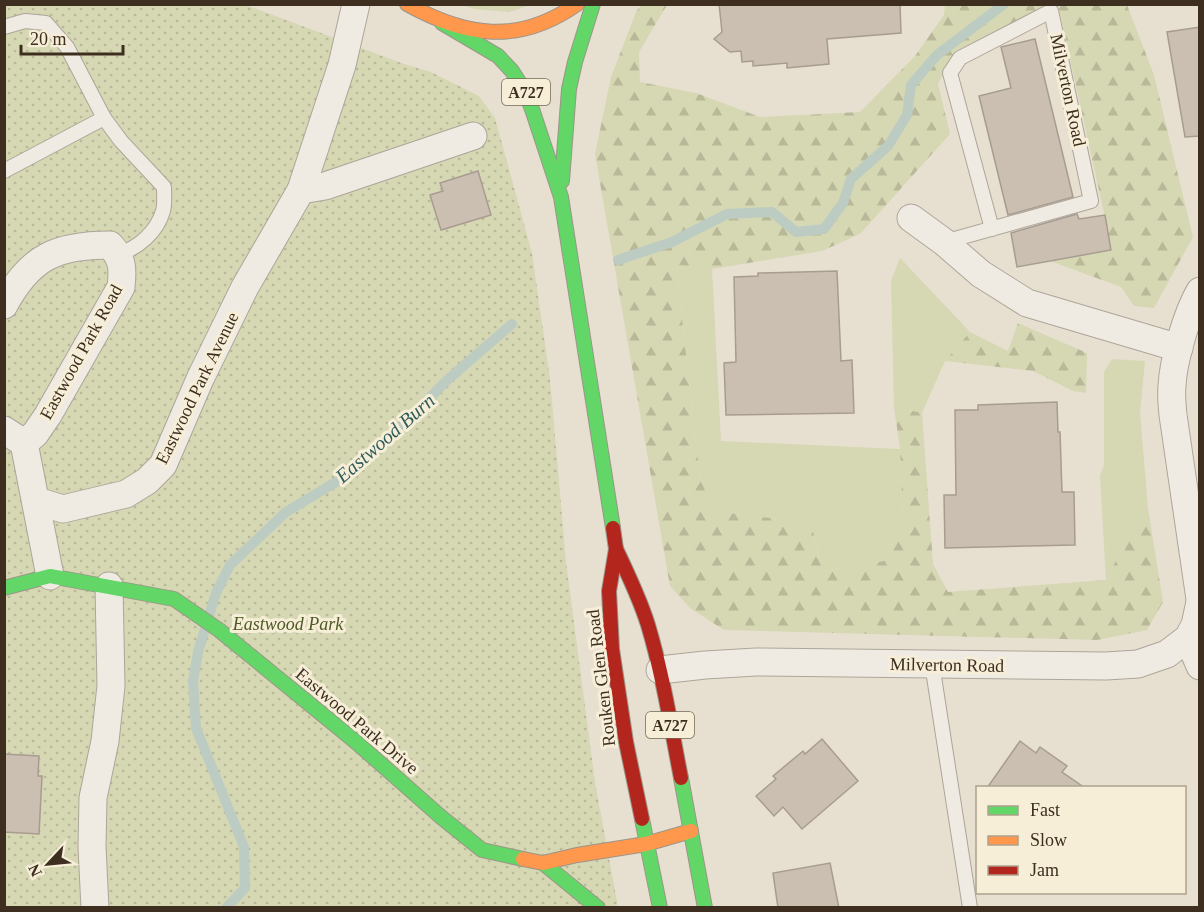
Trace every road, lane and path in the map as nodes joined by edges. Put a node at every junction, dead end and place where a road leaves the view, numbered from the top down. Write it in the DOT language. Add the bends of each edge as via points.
graph roads {
  1 [pos="356,4"];
  2 [pos="577,4"];
  3 [pos="593,4"];
  4 [pos="407,5"];
  5 [pos="442,23"];
  6 [pos="4,27"];
  7 [pos="104,118"];
  8 [pos="473,136"];
  9 [pos="4,171"];
  10 [pos="301,190"];
  11 [pos="561,197"];
  12 [pos="910,218"];
  13 [pos="992,229"];
  14 [pos="944,242"];
  15 [pos="119,254"];
  16 [pos="1200,291"];
  17 [pos="4,305"];
  18 [pos="1179,348"];
  19 [pos="14,436"];
  20 [pos="37,501"];
  21 [pos="616,549"];
  22 [pos="50,576"];
  23 [pos="109,586"];
  24 [pos="4,588"];
  25 [pos="1200,601"];
  26 [pos="1188,638"];
  27 [pos="932,664"];
  28 [pos="1200,666"];
  29 [pos="660,670"];
  30 [pos="691,831"];
  31 [pos="646,844"];
  32 [pos="543,863"];
  33 [pos="95,908"];
  34 [pos="598,908"];
  35 [pos="660,908"];
  36 [pos="705,908"];
  37 [pos="970,908"];
  1 -- 10 [label="street, Eastwood Park Avenue" via="342,65"];
  2 -- 5 [label="main road" via="554,19 509,32 467,30"];
  3 -- 11 [label="main road, Rouken Glen Road / A727" via="569,89"];
  4 -- 5 [label="main road"];
  5 -- 11 [label="main road, Rouken Glen Road / A727" via="498,56 515,76 526,93"];
  6 -- 7 [label="lane" via="25,21 46,23 67,47"];
  7 -- 9 [label="lane"];
  7 -- 15 [label="lane" via="164,187 164,210 153,231 132,250"];
  8 -- 10 [label="street" via="325,186"];
  10 -- 20 [label="street, Eastwood Park Avenue" via="245,287 163,465 126,494 63,509"];
  11 -- 21 [label="main road, Rouken Glen Road / A727"];
  12 -- 14 [label="street"];
  13 -- 13 [label="lane, Milverton Road" via="950,73 960,58 1051,11 1092,201"];
  13 -- 14 [label="lane, Milverton Road"];
  14 -- 18 [label="street" via="981,274 1027,303"];
  15 -- 17 [label="street" via="110,245 83,245 39,260"];
  15 -- 19 [label="street, Eastwood Park Road" via="123,264 121,287 48,415 35,434"];
  16 -- 18 [label="street"];
  18 -- 25 [label="street" via="1172,385 1173,415"];
  19 -- 20 [label="street, Eastwood Park Road"];
  20 -- 22 [label="street, Eastwood Park Road"];
  21 -- 29 [label="main road, Rouken Glen Road / A727" via="648,624"];
  21 -- 31 [label="main road, Rouken Glen Road" via="609,591 612,649"];
  22 -- 23 [label="main road, Eastwood Park Drive"];
  22 -- 24 [label="main road, Eastwood Park Drive"];
  23 -- 32 [label="main road, Eastwood Park Drive" via="174,599 219,630 482,849"];
  23 -- 33 [label="street" via="111,686 93,798"];
  25 -- 26 [label="street"];
  26 -- 27 [label="street, Milverton Road" via="1167,654 1138,664"];
  26 -- 28 [label="street"];
  27 -- 29 [label="street, Milverton Road" via="756,662"];
  27 -- 37 [label="lane"];
  29 -- 30 [label="main road, Rouken Glen Road / A727"];
  30 -- 31 [label="main road, Eastwood Park Drive"];
  30 -- 36 [label="main road, Rouken Glen Road / A727"];
  31 -- 32 [label="main road, Eastwood Park Drive"];
  31 -- 35 [label="main road, Rouken Glen Road"];
  32 -- 34 [label="main road"];
}
